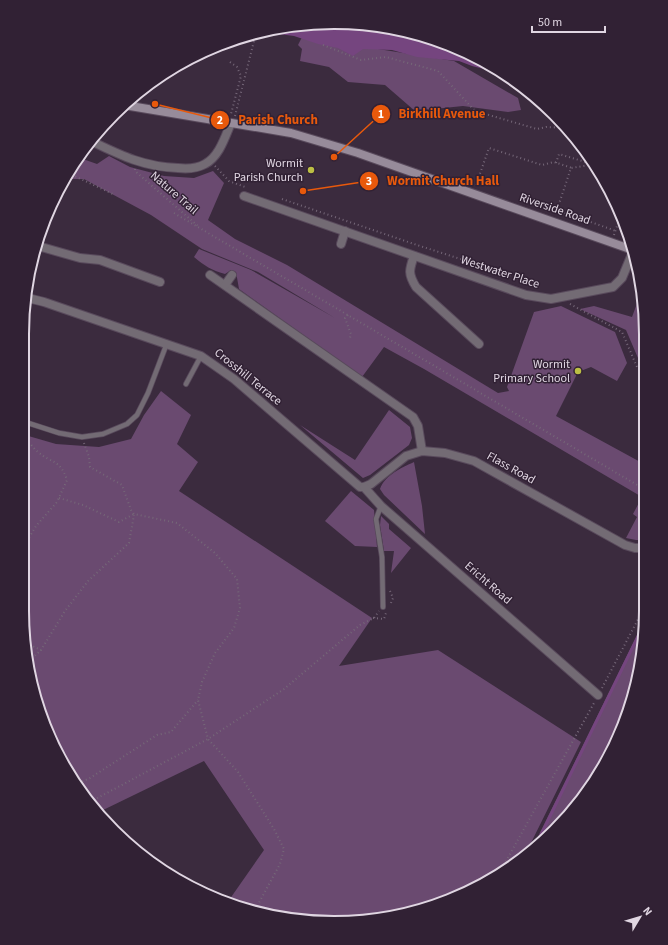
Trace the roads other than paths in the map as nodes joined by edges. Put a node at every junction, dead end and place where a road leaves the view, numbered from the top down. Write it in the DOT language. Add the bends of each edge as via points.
graph roads {
  1 [pos="131,106"];
  2 [pos="232,124"];
  3 [pos="96,143"];
  4 [pos="244,196"];
  5 [pos="345,231"];
  6 [pos="340,244"];
  7 [pos="42,247"];
  8 [pos="627,248"];
  9 [pos="414,256"];
  10 [pos="630,259"];
  11 [pos="210,275"];
  12 [pos="232,275"];
  13 [pos="160,282"];
  14 [pos="225,285"];
  15 [pos="32,299"];
  16 [pos="167,343"];
  17 [pos="479,344"];
  18 [pos="201,356"];
  19 [pos="186,384"];
  20 [pos="29,423"];
  21 [pos="422,451"];
  22 [pos="364,487"];
  23 [pos="381,506"];
  24 [pos="639,548"];
  25 [pos="382,608"];
  26 [pos="598,695"];
  1 -- 2 [label="main road, Riverside Road"];
  2 -- 3 [label="street" via="217,153 206,164 192,169 160,168 136,162"];
  2 -- 8 [label="main road, Riverside Road" via="291,133 358,153"];
  4 -- 5 [label="street, Westwater Place"];
  5 -- 6 [label="street"];
  5 -- 9 [label="street, Westwater Place"];
  7 -- 13 [label="street" via="80,258 100,260"];
  9 -- 10 [label="street, Westwater Place" via="526,295 552,299 613,287 622,278"];
  9 -- 17 [label="street" via="410,269 416,287"];
  11 -- 14 [label="street"];
  12 -- 14 [label="street"];
  14 -- 21 [label="street" via="413,417 418,426"];
  15 -- 16 [label="street, Crosshill Terrace"];
  16 -- 18 [label="street, Crosshill Terrace"];
  16 -- 20 [label="lane" via="148,393 137,415 127,424 103,434 82,437 58,433"];
  18 -- 19 [label="lane"];
  18 -- 22 [label="street, Crosshill Terrace" via="234,379"];
  21 -- 22 [label="street, Flass Road" via="406,456"];
  21 -- 24 [label="street, Flass Road" via="445,453 474,461 620,543"];
  22 -- 23 [label="street, Ericht Road"];
  23 -- 25 [label="lane" via="376,519 382,558"];
  23 -- 26 [label="street, Ericht Road"];
}
